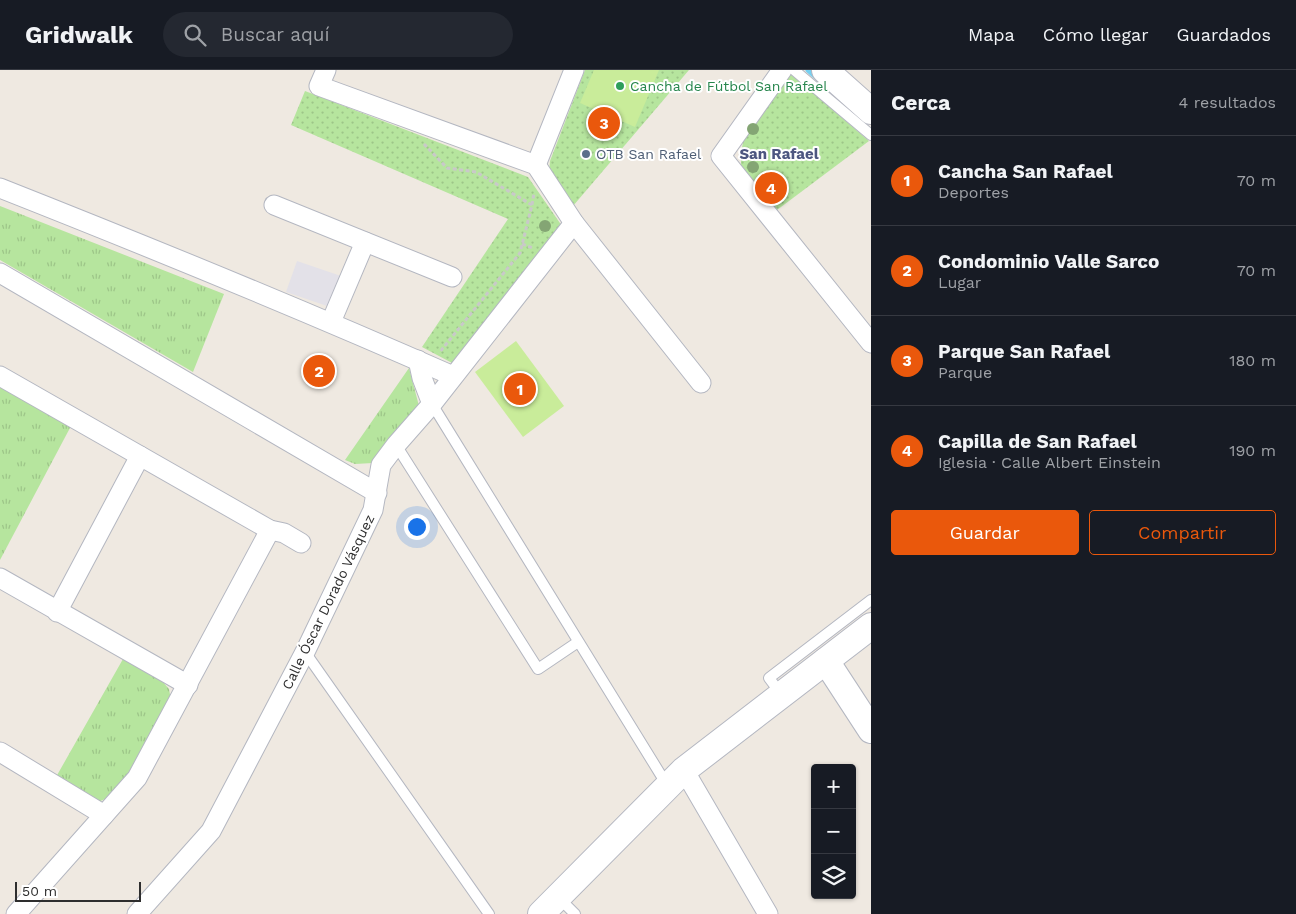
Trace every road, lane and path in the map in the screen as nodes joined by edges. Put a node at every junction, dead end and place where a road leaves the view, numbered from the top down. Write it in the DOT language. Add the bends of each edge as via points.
graph roads {
  1 [pos="326,70"];
  2 [pos="574,70"];
  3 [pos="782,70"];
  4 [pos="794,70"];
  5 [pos="825,70"];
  6 [pos="871,111"];
  7 [pos="871,135"];
  8 [pos="422,142"];
  9 [pos="536,165"];
  10 [pos="0,188"];
  11 [pos="274,204"];
  12 [pos="574,223"];
  13 [pos="365,242"];
  14 [pos="0,273"];
  15 [pos="452,277"];
  16 [pos="331,322"];
  17 [pos="871,343"];
  18 [pos="424,363"];
  19 [pos="0,376"];
  20 [pos="453,376"];
  21 [pos="701,383"];
  22 [pos="432,404"];
  23 [pos="396,445"];
  24 [pos="140,456"];
  25 [pos="377,493"];
  26 [pos="270,530"];
  27 [pos="302,543"];
  28 [pos="0,578"];
  29 [pos="871,600"];
  30 [pos="57,612"];
  31 [pos="871,626"];
  32 [pos="578,642"];
  33 [pos="305,652"];
  34 [pos="826,661"];
  35 [pos="188,685"];
  36 [pos="782,695"];
  37 [pos="871,730"];
  38 [pos="0,752"];
  39 [pos="675,778"];
  40 [pos="104,815"];
  41 [pos="558,908"];
  42 [pos="16,914"];
  43 [pos="137,914"];
  44 [pos="489,914"];
  45 [pos="768,914"];
  1 -- 9 [label="street" via="320,86"];
  2 -- 9 [label="street"];
  3 -- 17 [label="street" via="721,156"];
  4 -- 7 [label="lane"];
  5 -- 6 [label="main road"];
  8 -- 18 [label="path" via="447,168 476,172 532,205 520,253"];
  9 -- 12 [label="street"];
  10 -- 16 [label="street"];
  11 -- 13 [label="street"];
  12 -- 20 [label="street, Calle Óscar Dorado Vásquez"];
  12 -- 21 [label="street"];
  13 -- 15 [label="street"];
  13 -- 16 [label="street"];
  14 -- 25 [label="street"];
  16 -- 18 [label="street"];
  18 -- 20 [label="street"];
  18 -- 22 [label="street" via="422,378"];
  19 -- 24 [label="street"];
  20 -- 22 [label="street, Calle Óscar Dorado Vásquez"];
  22 -- 23 [label="street, Calle Óscar Dorado Vásquez"];
  22 -- 32 [label="lane"];
  23 -- 25 [label="street, Calle Óscar Dorado Vásquez" via="381,465"];
  23 -- 32 [label="lane" via="538,669"];
  24 -- 26 [label="street"];
  24 -- 30 [label="street"];
  25 -- 33 [label="street, Calle Óscar Dorado Vásquez" via="373,510"];
  26 -- 27 [label="street"];
  26 -- 35 [label="street"];
  28 -- 30 [label="street"];
  29 -- 36 [label="lane" via="768,678"];
  30 -- 35 [label="street"];
  31 -- 34 [label="main road"];
  32 -- 39 [label="lane"];
  33 -- 43 [label="street, Calle Óscar Dorado Vásquez" via="211,831"];
  33 -- 44 [label="lane"];
  34 -- 36 [label="main road"];
  34 -- 37 [label="main road"];
  35 -- 40 [label="street" via="137,778"];
  36 -- 39 [label="main road"];
  38 -- 40 [label="street"];
  39 -- 41 [label="main road"];
  39 -- 45 [label="street"];
  40 -- 42 [label="street"];
}
